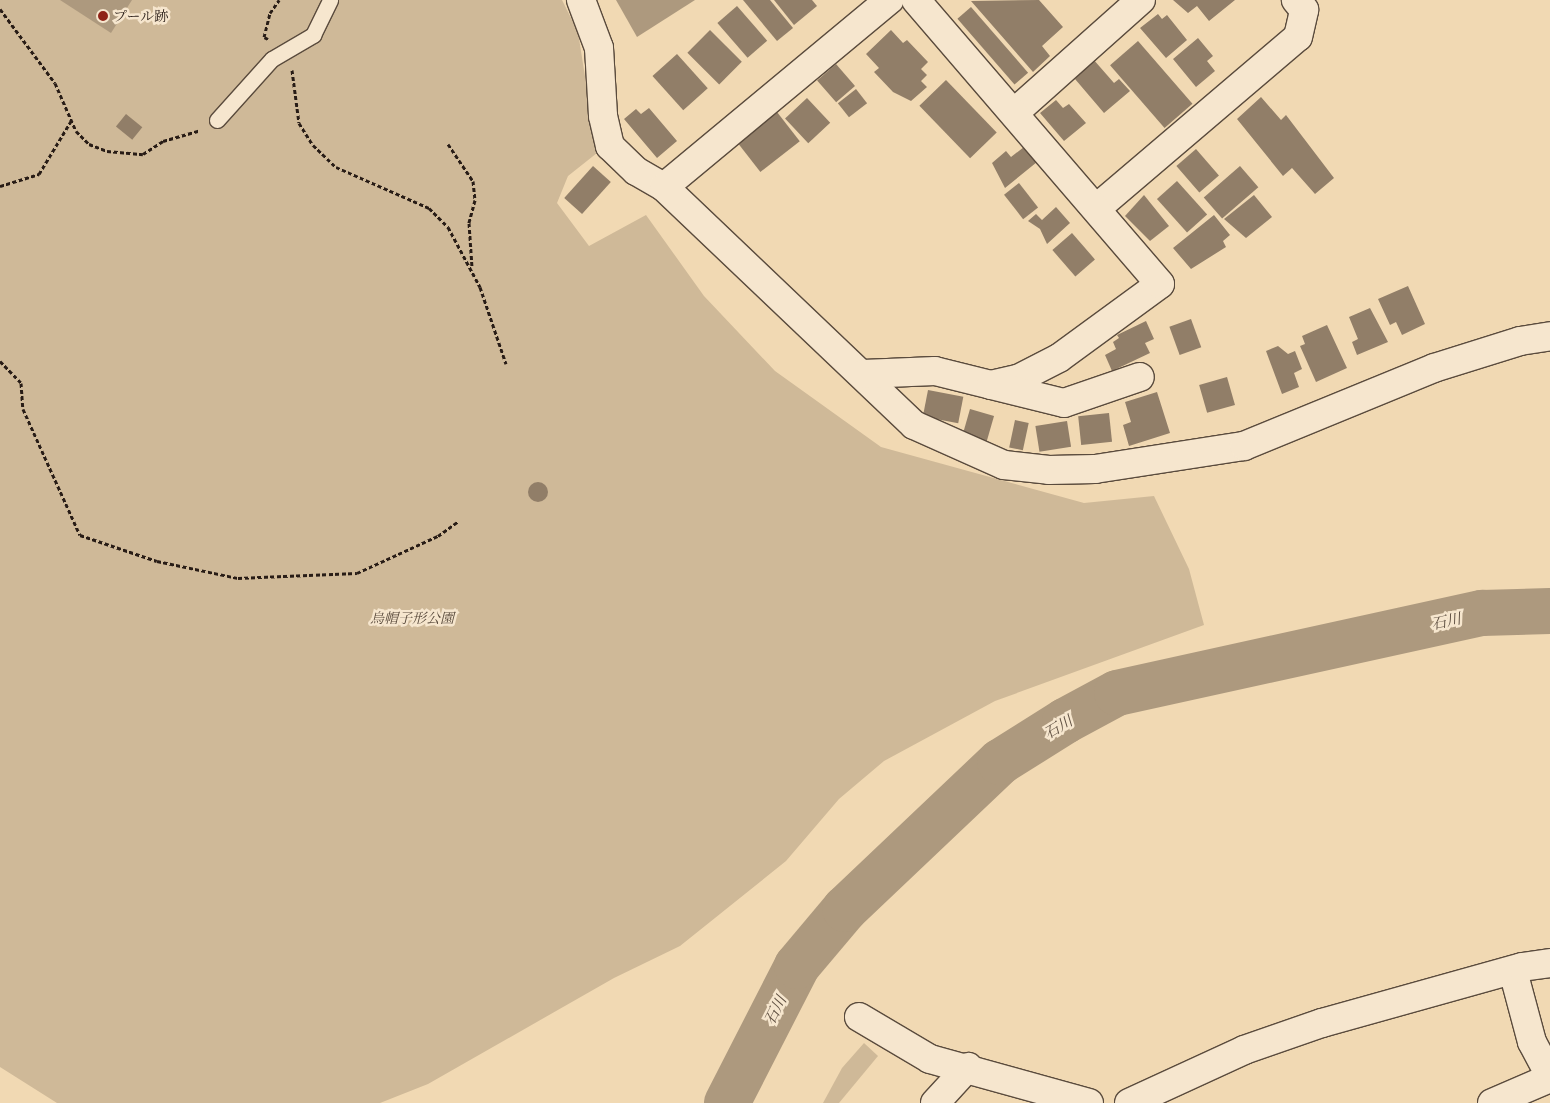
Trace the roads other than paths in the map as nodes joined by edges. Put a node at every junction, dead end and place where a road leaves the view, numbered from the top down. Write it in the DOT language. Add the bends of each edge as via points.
graph roads {
  1 [pos="330,0"];
  2 [pos="581,0"];
  3 [pos="889,0"];
  4 [pos="916,0"];
  5 [pos="1141,0"];
  6 [pos="1296,0"];
  7 [pos="1014,113"];
  8 [pos="217,120"];
  9 [pos="664,187"];
  10 [pos="1098,207"];
  11 [pos="1550,336"];
  12 [pos="863,374"];
  13 [pos="1140,377"];
  14 [pos="991,385"];
  15 [pos="1550,963"];
  16 [pos="1513,971"];
  17 [pos="859,1017"];
  18 [pos="968,1067"];
  19 [pos="1550,1077"];
  20 [pos="1133,1102"];
  21 [pos="935,1103"];
  22 [pos="1089,1103"];
  23 [pos="1492,1103"];
  1 -- 8 [label="lane" via="313,34 285,51"];
  2 -- 9 [label="street" via="588,8 599,48 603,116 610,146 636,171"];
  3 -- 9 [label="street"];
  4 -- 7 [label="street"];
  5 -- 7 [label="street"];
  6 -- 10 [label="street" via="1304,10 1298,37"];
  7 -- 10 [label="street"];
  9 -- 12 [label="street"];
  10 -- 14 [label="street" via="1160,284 1059,358 1018,379"];
  11 -- 12 [label="street" via="1520,341 1434,368 1244,446 1095,468 1049,470 1004,465 951,445 914,425"];
  12 -- 14 [label="street" via="935,371"];
  13 -- 14 [label="street" via="1064,403"];
  15 -- 16 [label="street"];
  16 -- 19 [label="street" via="1532,1042"];
  16 -- 20 [label="street" via="1322,1023 1244,1050"];
  17 -- 18 [label="street" via="930,1059"];
  18 -- 21 [label="street"];
  18 -- 22 [label="street"];
  19 -- 23 [label="street"];
}
